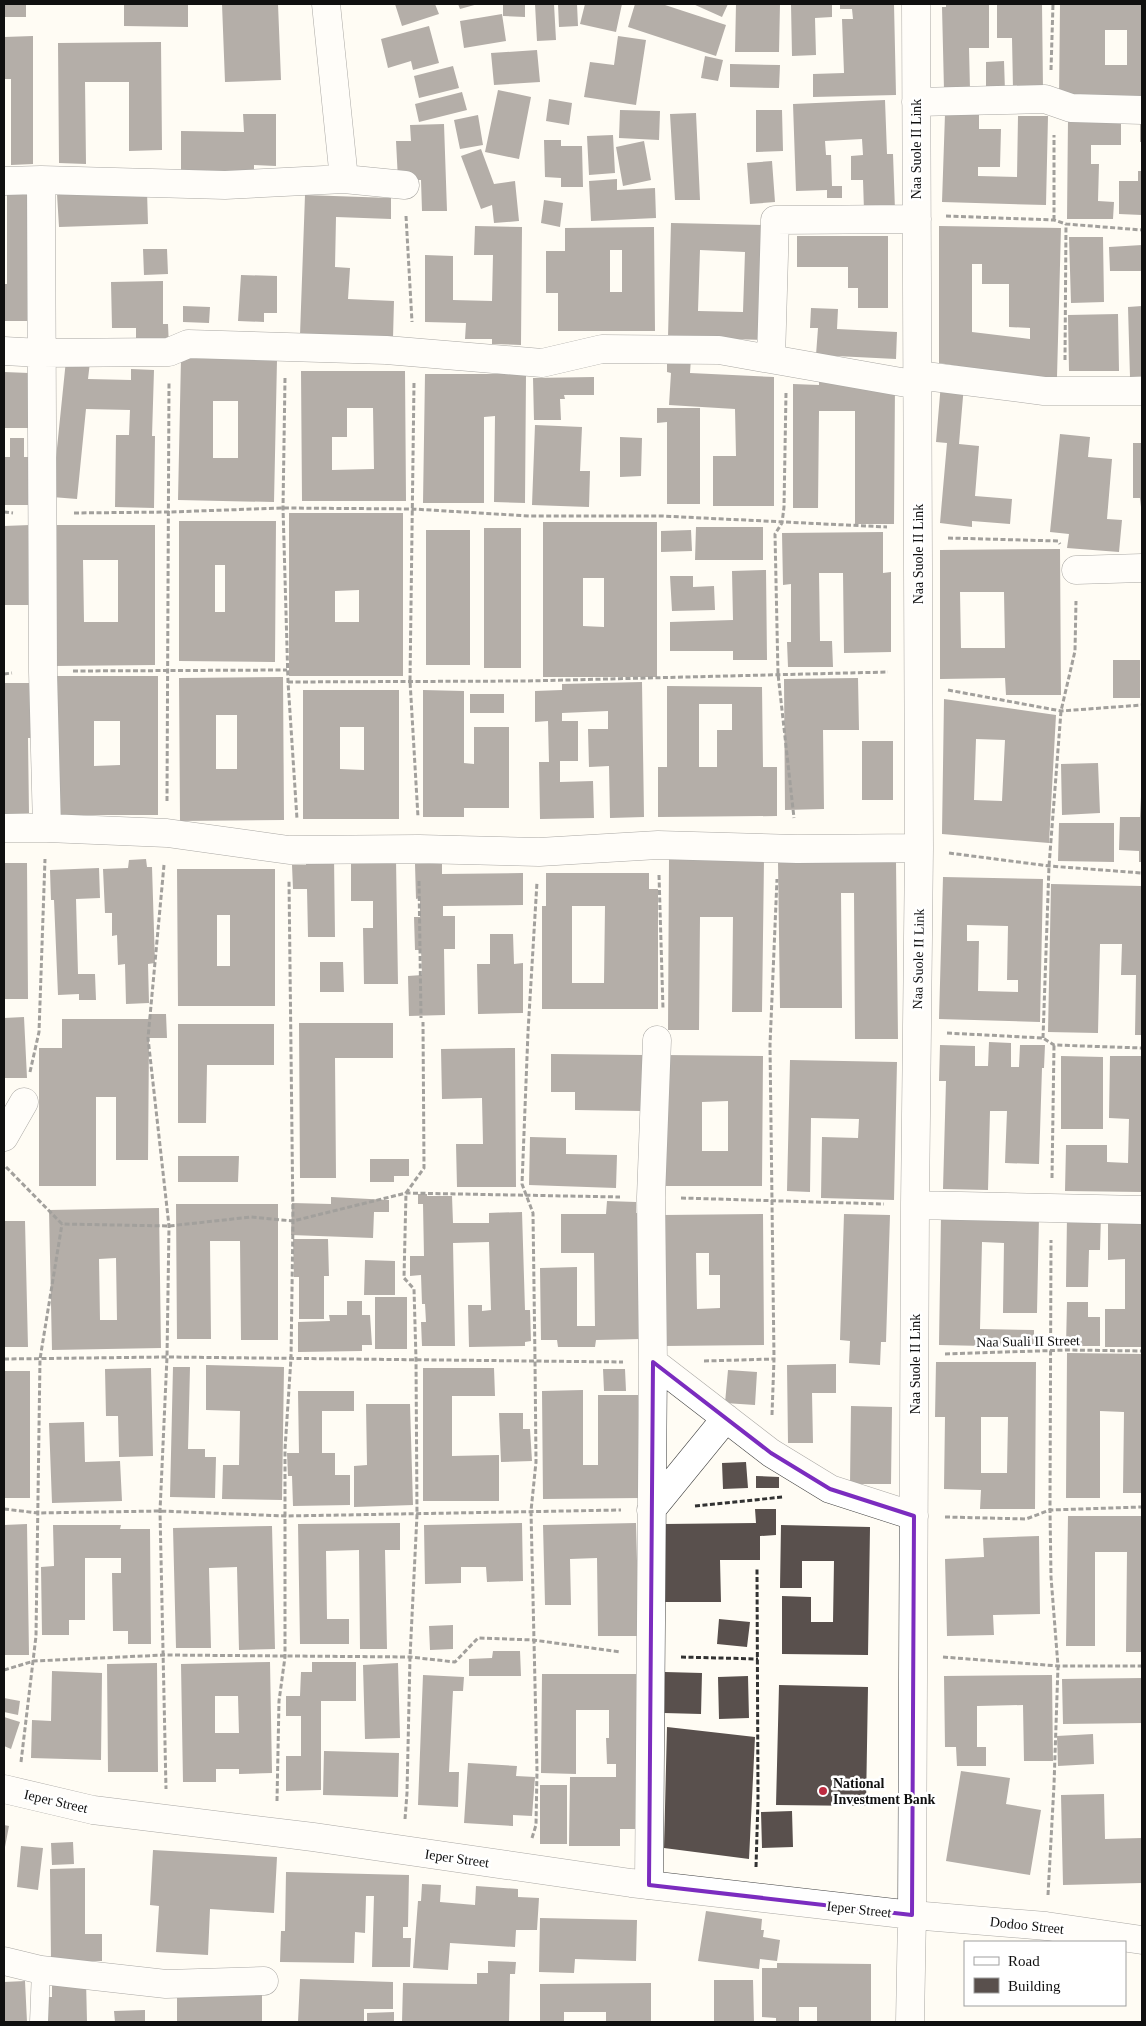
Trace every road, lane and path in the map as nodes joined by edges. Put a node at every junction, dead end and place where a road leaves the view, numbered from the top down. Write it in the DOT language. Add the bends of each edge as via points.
graph roads {
  1 [pos="326,4"];
  2 [pos="916,4"];
  3 [pos="916,102"];
  4 [pos="1142,110"];
  5 [pos="42,180"];
  6 [pos="344,180"];
  7 [pos="4,181"];
  8 [pos="405,185"];
  9 [pos="917,217"];
  10 [pos="1066,224"];
  11 [pos="1142,230"];
  12 [pos="286,348"];
  13 [pos="4,351"];
  14 [pos="169,352"];
  15 [pos="414,352"];
  16 [pos="41,353"];
  17 [pos="779,360"];
  18 [pos="917,380"];
  19 [pos="1065,390"];
  20 [pos="1142,390"];
  21 [pos="283,508"];
  22 [pos="412,509"];
  23 [pos="4,512"];
  24 [pos="169,512"];
  25 [pos="42,513"];
  26 [pos="782,523"];
  27 [pos="918,533"];
  28 [pos="1142,568"];
  29 [pos="1076,570"];
  30 [pos="168,669"];
  31 [pos="287,670"];
  32 [pos="43,672"];
  33 [pos="4,674"];
  34 [pos="778,674"];
  35 [pos="918,678"];
  36 [pos="410,681"];
  37 [pos="288,682"];
  38 [pos="1142,705"];
  39 [pos="1061,710"];
  40 [pos="4,828"];
  41 [pos="47,828"];
  42 [pos="167,833"];
  43 [pos="658,845"];
  44 [pos="788,848"];
  45 [pos="919,848"];
  46 [pos="420,849"];
  47 [pos="294,850"];
  48 [pos="539,852"];
  49 [pos="1048,866"];
  50 [pos="1142,874"];
  51 [pos="421,1018"];
  52 [pos="423,1022"];
  53 [pos="917,1032"];
  54 [pos="1043,1038"];
  55 [pos="657,1040"];
  56 [pos="1054,1045"];
  57 [pos="1142,1048"];
  58 [pos="24,1102"];
  59 [pos="4,1137"];
  60 [pos="4,1165"];
  61 [pos="406,1193"];
  62 [pos="527,1195"];
  63 [pos="652,1197"];
  64 [pos="772,1199"];
  65 [pos="915,1205"];
  66 [pos="1052,1208"];
  67 [pos="1142,1210"];
  68 [pos="293,1221"];
  69 [pos="62,1224"];
  70 [pos="169,1226"];
  71 [pos="1142,1351"];
  72 [pos="1050,1352"];
  73 [pos="915,1354"];
  74 [pos="167,1358"];
  75 [pos="291,1358"];
  76 [pos="4,1359"];
  77 [pos="40,1359"];
  78 [pos="416,1359"];
  79 [pos="535,1360"];
  80 [pos="774,1360"];
  81 [pos="653,1362"];
  82 [pos="726,1418"];
  83 [pos="771,1453"];
  84 [pos="830,1489"];
  85 [pos="1142,1507"];
  86 [pos="4,1509"];
  87 [pos="651,1510"];
  88 [pos="1050,1510"];
  89 [pos="160,1511"];
  90 [pos="531,1511"];
  91 [pos="38,1513"];
  92 [pos="416,1515"];
  93 [pos="286,1516"];
  94 [pos="914,1516"];
  95 [pos="757,1569"];
  96 [pos="533,1640"];
  97 [pos="913,1654"];
  98 [pos="165,1655"];
  99 [pos="285,1657"];
  100 [pos="410,1657"];
  101 [pos="652,1657"];
  102 [pos="758,1659"];
  103 [pos="34,1661"];
  104 [pos="1058,1666"];
  105 [pos="1142,1666"];
  106 [pos="4,1670"];
  107 [pos="11,1791"];
  108 [pos="167,1819"];
  109 [pos="276,1832"];
  110 [pos="402,1850"];
  111 [pos="525,1868"];
  112 [pos="649,1885"];
  113 [pos="754,1898"];
  114 [pos="912,1915"];
  115 [pos="1046,1926"];
  116 [pos="1142,1940"];
  117 [pos="4,1961"];
  118 [pos="40,1970"];
  119 [pos="264,1981"];
  120 [pos="39,2022"];
  121 [pos="910,2022"];
  1 -- 6 [label="street"];
  2 -- 3 [label="street, Naa Suole II Link"];
  3 -- 4 [label="street" via="1045,99 1070,108"];
  3 -- 9 [label="street, Naa Suole II Link"];
  5 -- 6 [label="street" via="225,185"];
  5 -- 7 [label="street"];
  5 -- 16 [label="street"];
  6 -- 8 [label="street"];
  8 -- 15 [label="path"];
  9 -- 10 [label="path" via="1054,220"];
  9 -- 17 [label="street" via="775,220"];
  9 -- 18 [label="street, Naa Suole II Link"];
  10 -- 11 [label="path"];
  10 -- 19 [label="path"];
  12 -- 14 [label="street" via="188,344"];
  12 -- 15 [label="street"];
  12 -- 21 [label="path"];
  13 -- 16 [label="street"];
  14 -- 16 [label="street"];
  14 -- 24 [label="path"];
  15 -- 17 [label="street" via="542,363 602,349 719,350"];
  15 -- 22 [label="path"];
  16 -- 25 [label="street"];
  17 -- 18 [label="street"];
  17 -- 26 [label="path"];
  18 -- 19 [label="street"];
  18 -- 27 [label="street, Naa Suole II Link"];
  19 -- 20 [label="street"];
  21 -- 22 [label="path"];
  21 -- 24 [label="path"];
  21 -- 31 [label="path"];
  22 -- 26 [label="path" via="529,516 662,516"];
  22 -- 36 [label="path"];
  23 -- 25 [label="path"];
  24 -- 25 [label="path"];
  24 -- 30 [label="path"];
  25 -- 32 [label="street"];
  26 -- 27 [label="path"];
  26 -- 34 [label="path" via="775,534"];
  27 -- 29 [label="path" via="1058,541"];
  27 -- 35 [label="street, Naa Suole II Link"];
  28 -- 29 [label="street"];
  29 -- 39 [label="path" via="1075,651"];
  30 -- 31 [label="path"];
  30 -- 32 [label="path"];
  30 -- 42 [label="path"];
  31 -- 37 [label="path"];
  32 -- 33 [label="path"];
  32 -- 41 [label="street"];
  34 -- 35 [label="path"];
  34 -- 36 [label="path"];
  34 -- 44 [label="path"];
  35 -- 39 [label="path"];
  35 -- 45 [label="street, Naa Suole II Link"];
  36 -- 37 [label="path"];
  36 -- 46 [label="path"];
  37 -- 47 [label="path"];
  38 -- 39 [label="path"];
  39 -- 49 [label="path"];
  40 -- 41 [label="street"];
  41 -- 42 [label="street"];
  41 -- 58 [label="path" via="39,1032"];
  42 -- 47 [label="street"];
  42 -- 70 [label="path" via="148,1038"];
  43 -- 44 [label="street"];
  43 -- 48 [label="street"];
  43 -- 55 [label="path" via="663,1014"];
  44 -- 45 [label="street"];
  44 -- 64 [label="path" via="770,1045"];
  45 -- 49 [label="path"];
  45 -- 53 [label="street, Naa Suole II Link"];
  46 -- 47 [label="street"];
  46 -- 48 [label="street"];
  46 -- 51 [label="path"];
  47 -- 68 [label="path"];
  48 -- 62 [label="path" via="522,1184"];
  49 -- 50 [label="path"];
  49 -- 54 [label="path"];
  52 -- 61 [label="path" via="424,1168"];
  53 -- 54 [label="path"];
  53 -- 65 [label="street, Naa Suole II Link"];
  54 -- 56 [label="path"];
  55 -- 63 [label="street"];
  56 -- 57 [label="path"];
  56 -- 66 [label="path"];
  58 -- 59 [label="street"];
  60 -- 69 [label="path"];
  61 -- 62 [label="path"];
  61 -- 68 [label="path"];
  61 -- 78 [label="path" via="404,1278 414,1289"];
  62 -- 63 [label="path"];
  62 -- 79 [label="path" via="533,1213"];
  63 -- 64 [label="path"];
  63 -- 81 [label="street"];
  64 -- 65 [label="path"];
  64 -- 80 [label="path"];
  65 -- 66 [label="street"];
  65 -- 73 [label="street, Naa Suole II Link"];
  66 -- 67 [label="street"];
  66 -- 72 [label="path"];
  68 -- 70 [label="path" via="251,1217"];
  68 -- 75 [label="path"];
  69 -- 70 [label="path"];
  69 -- 77 [label="path"];
  70 -- 74 [label="path"];
  71 -- 72 [label="path, Naa Suali II Street"];
  72 -- 73 [label="path, Naa Suali II Street"];
  72 -- 88 [label="path"];
  73 -- 94 [label="street, Naa Suole II Link"];
  74 -- 75 [label="path"];
  74 -- 77 [label="path"];
  74 -- 89 [label="path"];
  75 -- 78 [label="path"];
  75 -- 93 [label="path" via="285,1449"];
  76 -- 77 [label="path"];
  77 -- 91 [label="path"];
  78 -- 79 [label="path"];
  78 -- 92 [label="path"];
  79 -- 81 [label="path"];
  79 -- 90 [label="path" via="536,1462"];
  80 -- 81 [label="path"];
  80 -- 83 [label="path"];
  81 -- 82 [label="street"];
  81 -- 87 [label="street"];
  82 -- 83 [label="street"];
  82 -- 87 [label="street"];
  83 -- 84 [label="street"];
  84 -- 87 [label="path" via="772,1499"];
  84 -- 94 [label="street"];
  85 -- 88 [label="path"];
  86 -- 91 [label="path"];
  87 -- 90 [label="path"];
  87 -- 101 [label="street"];
  88 -- 94 [label="path" via="1026,1520"];
  88 -- 104 [label="path"];
  89 -- 91 [label="path"];
  89 -- 93 [label="path"];
  89 -- 98 [label="path"];
  90 -- 92 [label="path"];
  90 -- 96 [label="path"];
  91 -- 103 [label="path"];
  92 -- 93 [label="path"];
  92 -- 100 [label="path"];
  93 -- 99 [label="path"];
  94 -- 97 [label="street, Naa Suole II Link"];
  95 -- 102 [label="path"];
  96 -- 100 [label="path" via="478,1638 455,1662"];
  96 -- 101 [label="path"];
  96 -- 111 [label="path" via="536,1825"];
  97 -- 104 [label="path"];
  97 -- 114 [label="street, Naa Suole II Link"];
  98 -- 99 [label="path"];
  98 -- 103 [label="path"];
  98 -- 108 [label="path"];
  99 -- 100 [label="path"];
  99 -- 109 [label="path" via="279,1701"];
  100 -- 110 [label="path" via="407,1793"];
  101 -- 102 [label="path"];
  101 -- 112 [label="street"];
  102 -- 113 [label="path"];
  103 -- 106 [label="path"];
  103 -- 107 [label="path"];
  104 -- 105 [label="path"];
  104 -- 115 [label="path"];
  107 -- 108 [label="street, Ieper Street" via="93,1810"];
  108 -- 109 [label="street, Ieper Street"];
  109 -- 110 [label="street, Ieper Street"];
  110 -- 111 [label="street, Ieper Street"];
  111 -- 112 [label="street, Ieper Street"];
  112 -- 113 [label="street, Ieper Street"];
  113 -- 114 [label="street, Ieper Street"];
  114 -- 115 [label="street, Dodoo Street"];
  114 -- 121 [label="street, Naa Suole II Link"];
  115 -- 116 [label="street, Dodoo Street"];
  117 -- 118 [label="street"];
  118 -- 119 [label="street" via="166,1984"];
  118 -- 120 [label="lane"];
}
